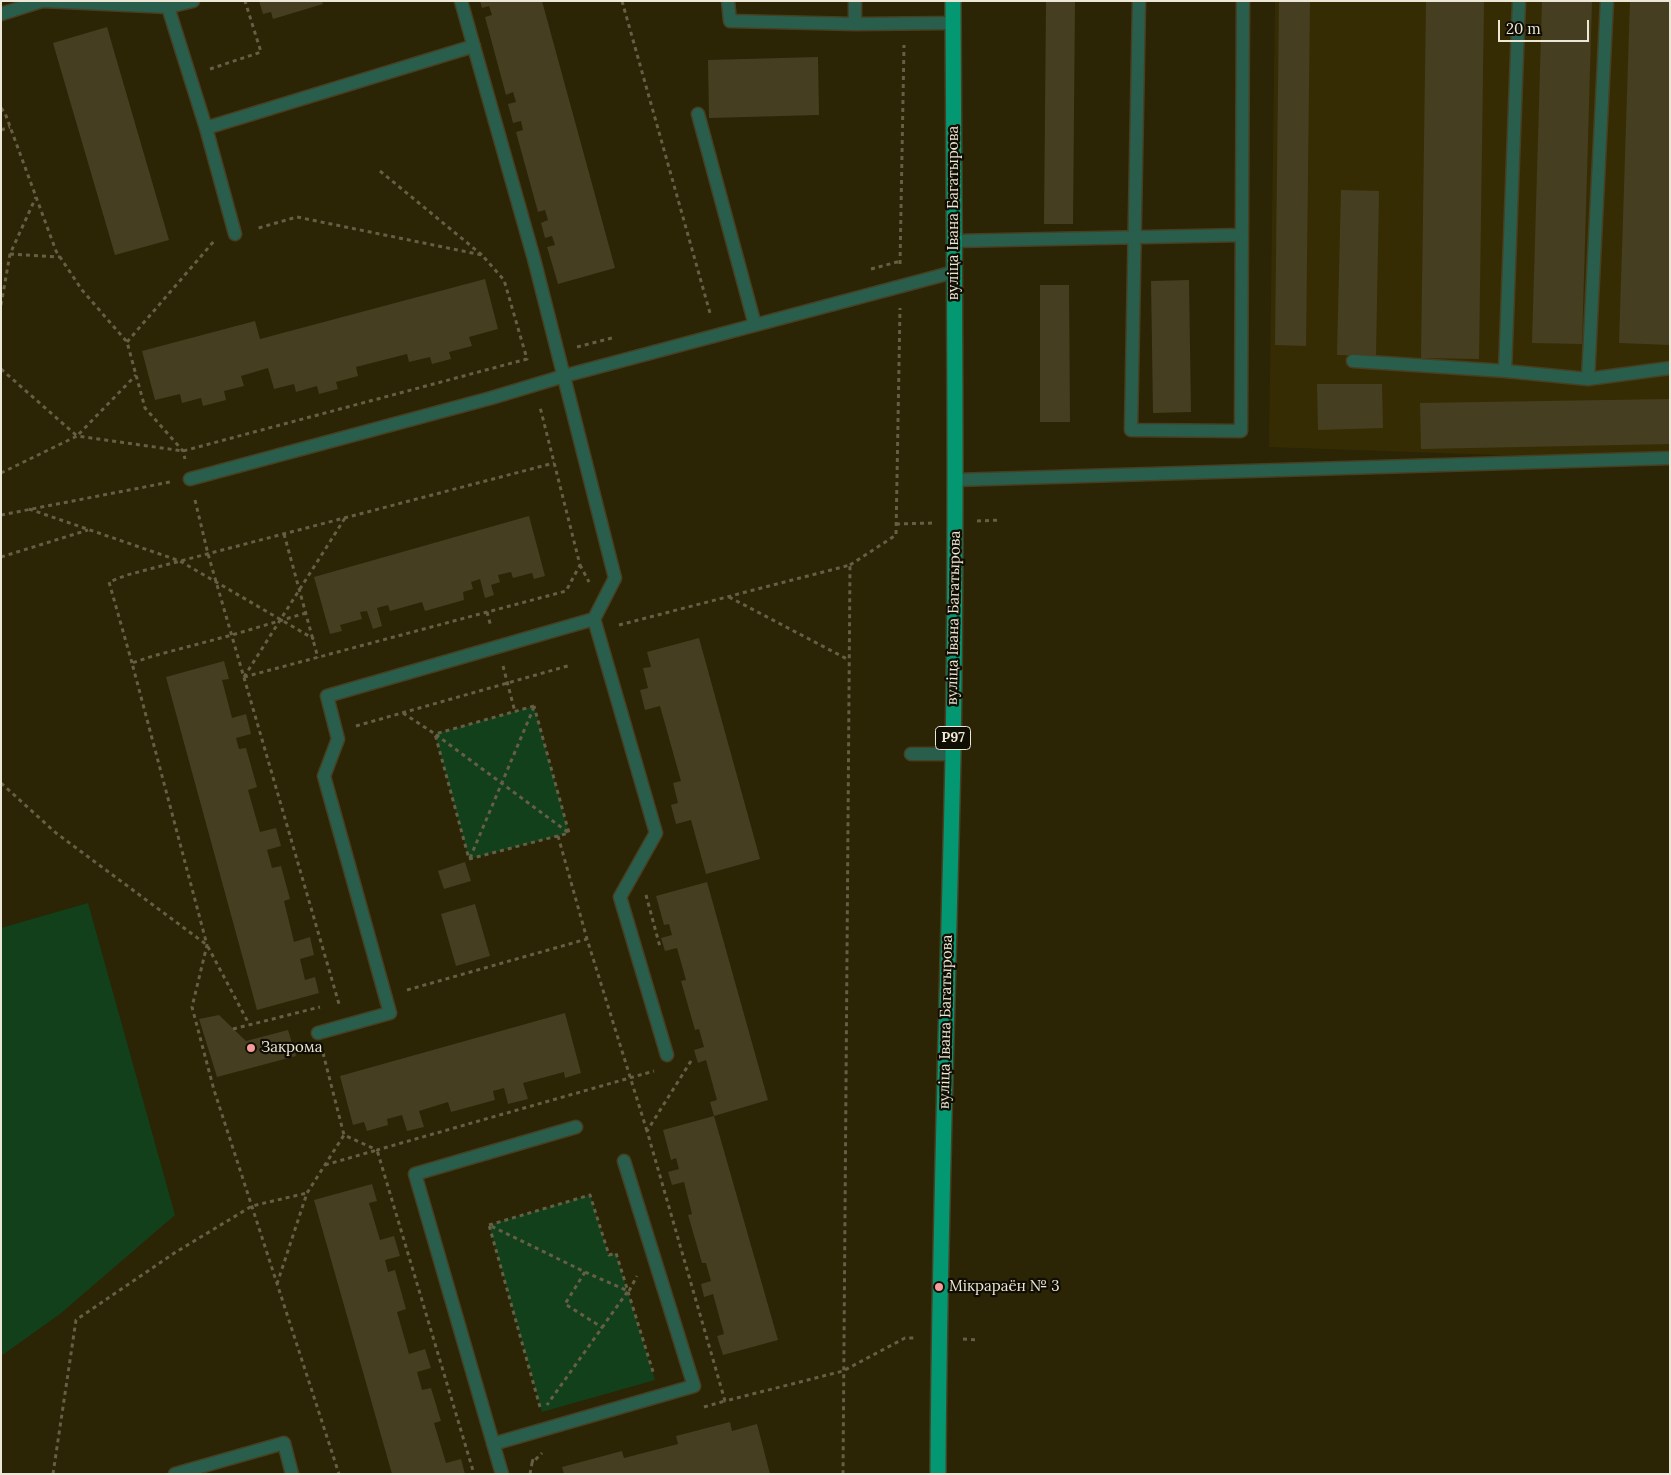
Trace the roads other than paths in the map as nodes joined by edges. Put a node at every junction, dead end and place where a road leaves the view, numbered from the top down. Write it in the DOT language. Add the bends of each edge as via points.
graph roads {
  1 [pos="43,1"];
  2 [pos="192,1"];
  3 [pos="461,1"];
  4 [pos="728,1"];
  5 [pos="855,1"];
  6 [pos="953,1"];
  7 [pos="1139,1"];
  8 [pos="1243,1"];
  9 [pos="1518,1"];
  10 [pos="1607,1"];
  11 [pos="168,7"];
  12 [pos="1,14"];
  13 [pos="953,23"];
  14 [pos="855,24"];
  15 [pos="474,46"];
  16 [pos="698,114"];
  17 [pos="206,128"];
  18 [pos="235,234"];
  19 [pos="1242,235"];
  20 [pos="1134,237"];
  21 [pos="954,241"];
  22 [pos="954,272"];
  23 [pos="754,325"];
  24 [pos="1353,361"];
  25 [pos="1670,368"];
  26 [pos="1506,371"];
  27 [pos="564,376"];
  28 [pos="1588,379"];
  29 [pos="1670,458"];
  30 [pos="190,479"];
  31 [pos="956,480"];
  32 [pos="594,619"];
  33 [pos="911,754"];
  34 [pos="953,754"];
  35 [pos="318,1034"];
  36 [pos="668,1055"];
  37 [pos="576,1127"];
  38 [pos="624,1161"];
  39 [pos="493,1444"];
  40 [pos="175,1474"];
  41 [pos="292,1474"];
  42 [pos="502,1474"];
  43 [pos="938,1474"];
  1 -- 11 [label="lane"];
  1 -- 12 [label="lane"];
  2 -- 11 [label="lane"];
  3 -- 15 [label="lane"];
  4 -- 14 [label="lane" via="730,22"];
  5 -- 14 [label="lane"];
  6 -- 13 [label="main road, вуліца Івана Багатырова / Р97"];
  7 -- 20 [label="lane"];
  8 -- 19 [label="lane"];
  9 -- 26 [label="lane"];
  10 -- 28 [label="lane"];
  11 -- 17 [label="lane"];
  13 -- 14 [label="lane"];
  13 -- 21 [label="main road, вуліца Івана Багатырова / Р97"];
  15 -- 17 [label="lane"];
  15 -- 27 [label="lane"];
  16 -- 23 [label="lane"];
  17 -- 18 [label="lane"];
  19 -- 20 [label="lane"];
  19 -- 20 [label="lane" via="1241,430 1131,430"];
  20 -- 21 [label="lane"];
  21 -- 22 [label="main road, вуліца Івана Багатырова / Р97"];
  22 -- 23 [label="lane"];
  22 -- 31 [label="main road, вуліца Івана Багатырова / Р97"];
  23 -- 27 [label="lane"];
  24 -- 26 [label="lane"];
  25 -- 28 [label="lane"];
  26 -- 28 [label="lane"];
  27 -- 30 [label="lane"];
  27 -- 32 [label="lane" via="616,578"];
  29 -- 31 [label="lane"];
  31 -- 34 [label="main road, вуліца Івана Багатырова / Р97"];
  32 -- 35 [label="lane" via="327,696 338,739 324,776 390,1013"];
  32 -- 36 [label="lane" via="656,833 620,897"];
  33 -- 34 [label="lane"];
  34 -- 43 [label="main road, вуліца Івана Багатырова / Р97" via="939,1295"];
  37 -- 39 [label="lane" via="415,1174"];
  38 -- 39 [label="lane" via="694,1386"];
  39 -- 42 [label="lane"];
  40 -- 41 [label="lane" via="284,1442"];
}
